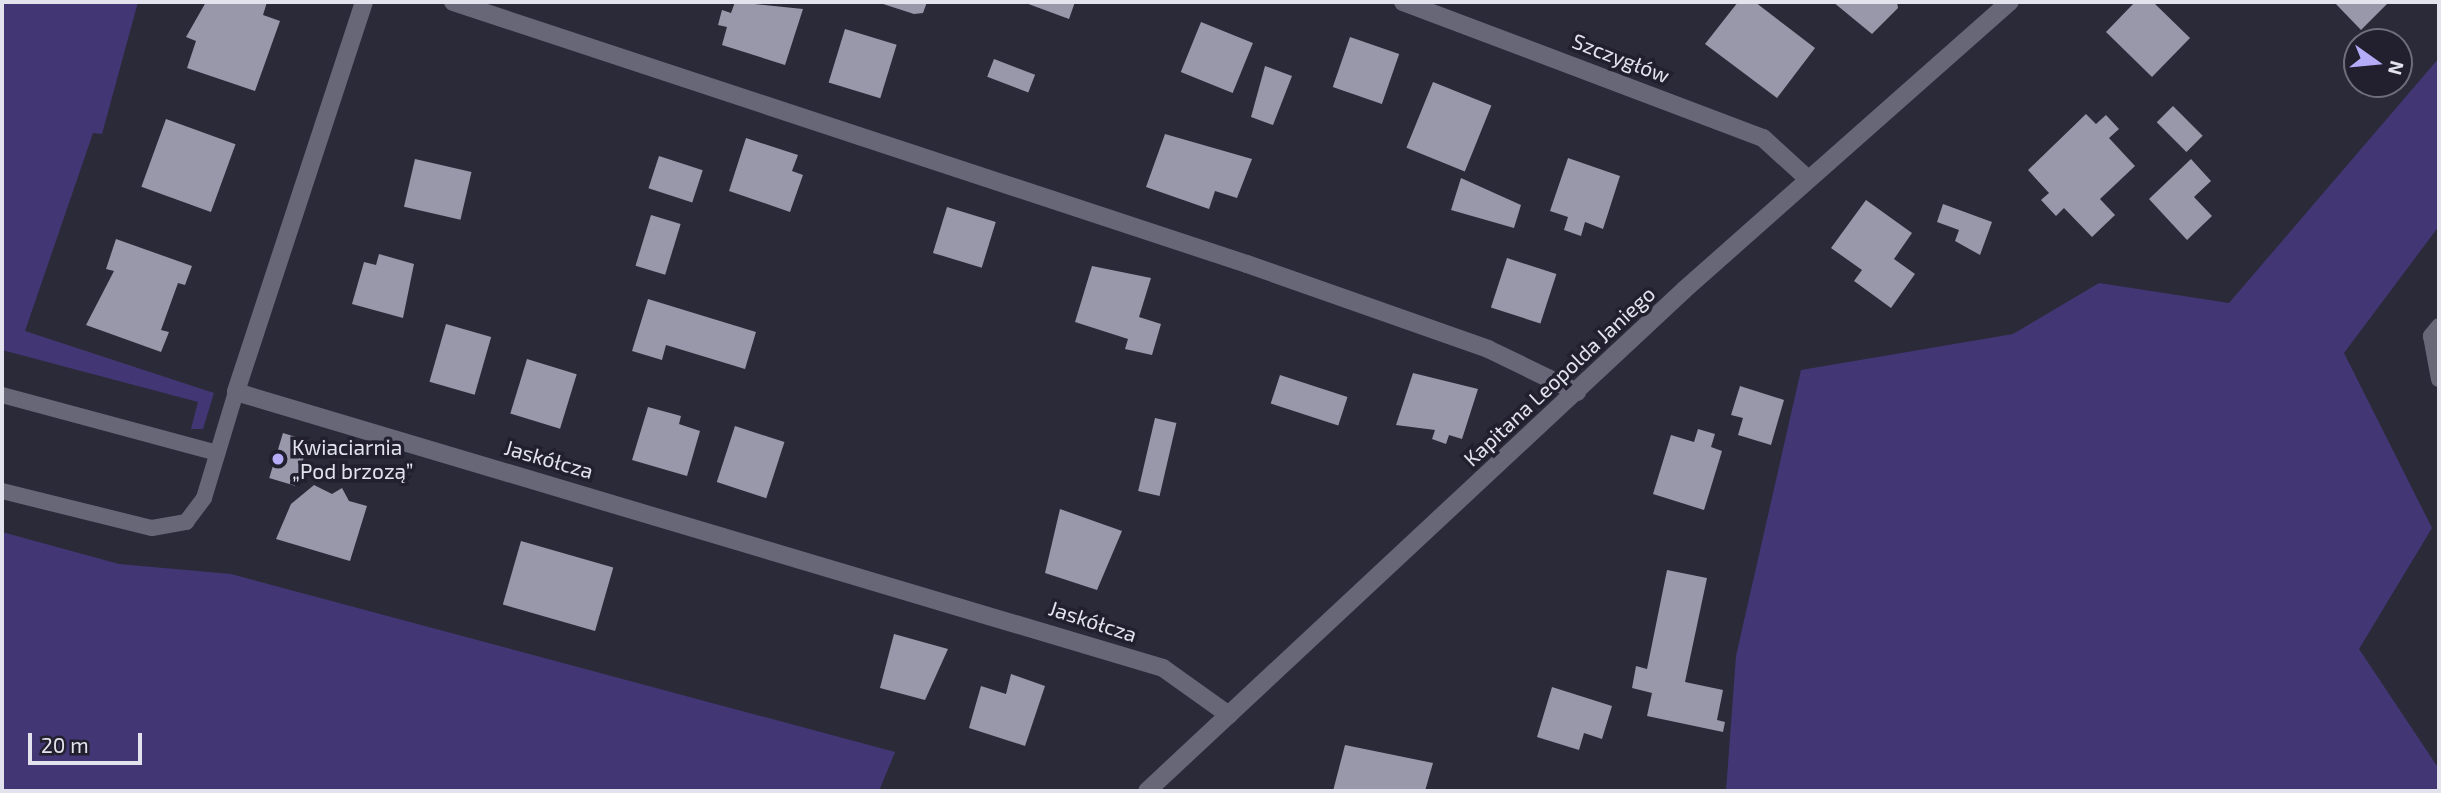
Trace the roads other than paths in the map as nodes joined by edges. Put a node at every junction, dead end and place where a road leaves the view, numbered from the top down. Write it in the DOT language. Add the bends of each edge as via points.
graph roads {
  1 [pos="364,2"];
  2 [pos="453,2"];
  3 [pos="1403,2"];
  4 [pos="2010,2"];
  5 [pos="1808,180"];
  6 [pos="2439,326"];
  7 [pos="2439,379"];
  8 [pos="236,391"];
  9 [pos="1577,392"];
  10 [pos="2,395"];
  11 [pos="217,453"];
  12 [pos="2,491"];
  13 [pos="1229,715"];
  14 [pos="1147,791"];
  1 -- 8 [label="street"];
  2 -- 9 [label="street" via="1247,264 1488,349"];
  3 -- 5 [label="street, Szczygłów" via="1763,138"];
  4 -- 5 [label="street, Kapitana Leopolda Janiego"];
  5 -- 9 [label="street, Kapitana Leopolda Janiego"];
  6 -- 7 [label="lane" via="2431,335"];
  8 -- 11 [label="lane"];
  8 -- 13 [label="street, Jaskółcza" via="1150,663 1192,683"];
  9 -- 13 [label="street, Kapitana Leopolda Janiego"];
  10 -- 11 [label="lane"];
  11 -- 12 [label="lane" via="197,512 167,528"];
  13 -- 14 [label="street, Kapitana Leopolda Janiego"];
}
